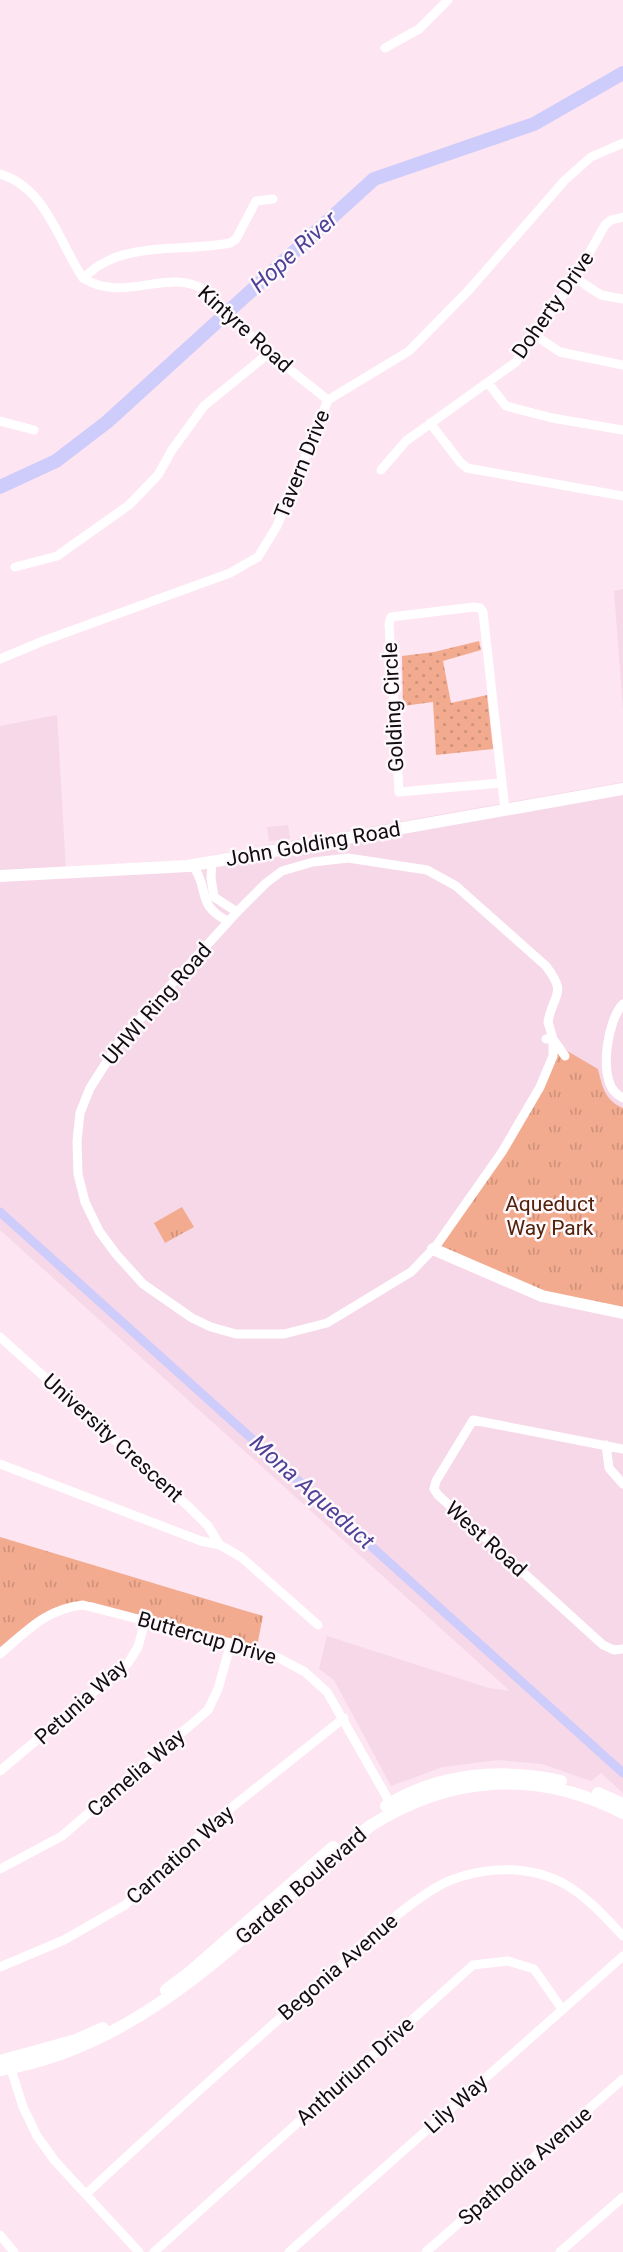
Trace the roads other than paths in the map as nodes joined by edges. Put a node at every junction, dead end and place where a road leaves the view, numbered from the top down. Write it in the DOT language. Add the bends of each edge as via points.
graph roads {
  1 [pos="448,0"];
  2 [pos="385,48"];
  3 [pos="623,143"];
  4 [pos="0,174"];
  5 [pos="273,199"];
  6 [pos="623,218"];
  7 [pos="83,278"];
  8 [pos="575,278"];
  9 [pos="623,299"];
  10 [pos="536,336"];
  11 [pos="269,353"];
  12 [pos="623,365"];
  13 [pos="488,383"];
  14 [pos="328,400"];
  15 [pos="0,421"];
  16 [pos="430,423"];
  17 [pos="34,430"];
  18 [pos="623,430"];
  19 [pos="381,470"];
  20 [pos="623,496"];
  21 [pos="15,567"];
  22 [pos="0,659"];
  23 [pos="501,783"];
  24 [pos="623,789"];
  25 [pos="505,810"];
  26 [pos="212,862"];
  27 [pos="193,866"];
  28 [pos="0,876"];
  29 [pos="236,912"];
  30 [pos="228,921"];
  31 [pos="623,1004"];
  32 [pos="550,1039"];
  33 [pos="565,1056"];
  34 [pos="623,1098"];
  35 [pos="433,1249"];
  36 [pos="623,1313"];
  37 [pos="0,1337"];
  38 [pos="606,1445"];
  39 [pos="623,1449"];
  40 [pos="0,1464"];
  41 [pos="623,1484"];
  42 [pos="220,1545"];
  43 [pos="145,1620"];
  44 [pos="318,1625"];
  45 [pos="232,1643"];
  46 [pos="623,1649"];
  47 [pos="0,1654"];
  48 [pos="344,1718"];
  49 [pos="0,1771"];
  50 [pos="623,1804"];
  51 [pos="393,1807"];
  52 [pos="623,1813"];
  53 [pos="0,1869"];
  54 [pos="623,1936"];
  55 [pos="623,1956"];
  56 [pos="0,1967"];
  57 [pos="562,2009"];
  58 [pos="5,2065"];
  59 [pos="623,2079"];
  60 [pos="86,2194"];
  61 [pos="623,2197"];
  62 [pos="0,2235"];
  63 [pos="14,2252"];
  64 [pos="139,2252"];
  65 [pos="154,2252"];
  66 [pos="289,2252"];
  67 [pos="426,2252"];
  68 [pos="560,2252"];
  1 -- 2 [label="street" via="419,29"];
  3 -- 14 [label="street, Tavern Drive" via="591,157 565,180 409,351"];
  4 -- 7 [label="street" via="22,184 37,198"];
  5 -- 7 [label="street" via="257,201 230,243 121,256"];
  6 -- 8 [label="street, Doherty Drive" via="605,225"];
  7 -- 11 [label="street, Kintyre Road" via="94,286 116,289 192,283"];
  8 -- 9 [label="street" via="601,295"];
  8 -- 10 [label="street, Doherty Drive"];
  10 -- 12 [label="street" via="560,352"];
  10 -- 13 [label="street, Doherty Drive" via="516,362"];
  11 -- 14 [label="street, Kintyre Road"];
  11 -- 21 [label="street" via="204,406 158,475 129,505 57,556"];
  13 -- 16 [label="street, Doherty Drive"];
  13 -- 18 [label="street" via="506,406"];
  14 -- 22 [label="street, Tavern Drive" via="277,526 258,557 230,573"];
  15 -- 17 [label="street"];
  16 -- 19 [label="street, Doherty Drive" via="406,441"];
  16 -- 20 [label="street" via="467,468"];
  23 -- 23 [label="street, Golding Circle" via="483,612 474,607 391,617 398,792"];
  23 -- 25 [label="street, Golding Circle"];
  24 -- 25 [label="street, John Golding Road"];
  25 -- 26 [label="street, John Golding Road"];
  26 -- 27 [label="street, John Golding Road"];
  26 -- 29 [label="street" via="214,897"];
  27 -- 28 [label="street, John Golding Road"];
  27 -- 30 [label="street" via="206,903"];
  29 -- 30 [label="street, UHWI Ring Road"];
  29 -- 32 [label="street, UHWI Ring Road" via="282,871 313,862 348,858 427,870 456,886 555,978 559,988 548,1022"];
  30 -- 35 [label="street, UHWI Ring Road" via="120,1041 90,1088 79,1121 78,1174 99,1231 143,1284 169,1303 211,1327 251,1335 284,1334 327,1323 411,1272"];
  31 -- 34 [label="street" via="611,1026 606,1059 609,1082"];
  32 -- 33 [label="street"];
  32 -- 35 [label="street, UHWI Ring Road" via="553,1056 526,1111"];
  35 -- 36 [label="street" via="542,1296"];
  37 -- 42 [label="street, University Crescent" via="189,1507"];
  38 -- 39 [label="street, West Road"];
  38 -- 41 [label="street" via="609,1468"];
  38 -- 46 [label="street, West Road" via="473,1420 434,1489 603,1645"];
  40 -- 42 [label="street, University Crescent"];
  42 -- 44 [label="street, University Crescent" via="241,1557"];
  43 -- 45 [label="street, Buttercup Drive"];
  43 -- 47 [label="street, Buttercup Drive" via="83,1605 65,1607 46,1616"];
  43 -- 49 [label="street, Petunia Way" via="128,1664"];
  45 -- 48 [label="street, Buttercup Drive" via="279,1657 305,1672 327,1692"];
  45 -- 53 [label="street, Camelia Way" via="208,1710 62,1836"];
  48 -- 51 [label="street, Buttercup Drive"];
  48 -- 56 [label="street, Carnation Way" via="221,1816 125,1905 64,1940"];
  50 -- 51 [label="street, Garden Boulevard" via="567,1782 509,1774 439,1783"];
  51 -- 52 [label="street, Garden Boulevard" via="455,1788 521,1783 572,1792"];
  51 -- 58 [label="street, Garden Boulevard" via="212,1965 150,2011 83,2047"];
  54 -- 60 [label="street, Begonia Avenue" via="565,1882 545,1874 498,1870 438,1885 281,2017"];
  55 -- 57 [label="street, Lily Way"];
  57 -- 65 [label="street, Anthurium Drive" via="534,1969 508,1961 473,1965"];
  57 -- 66 [label="street, Lily Way"];
  58 -- 60 [label="street" via="37,2136"];
  59 -- 67 [label="street, Spathodia Avenue"];
  60 -- 64 [label="street"];
  61 -- 68 [label="street"];
  62 -- 63 [label="street"];
}
